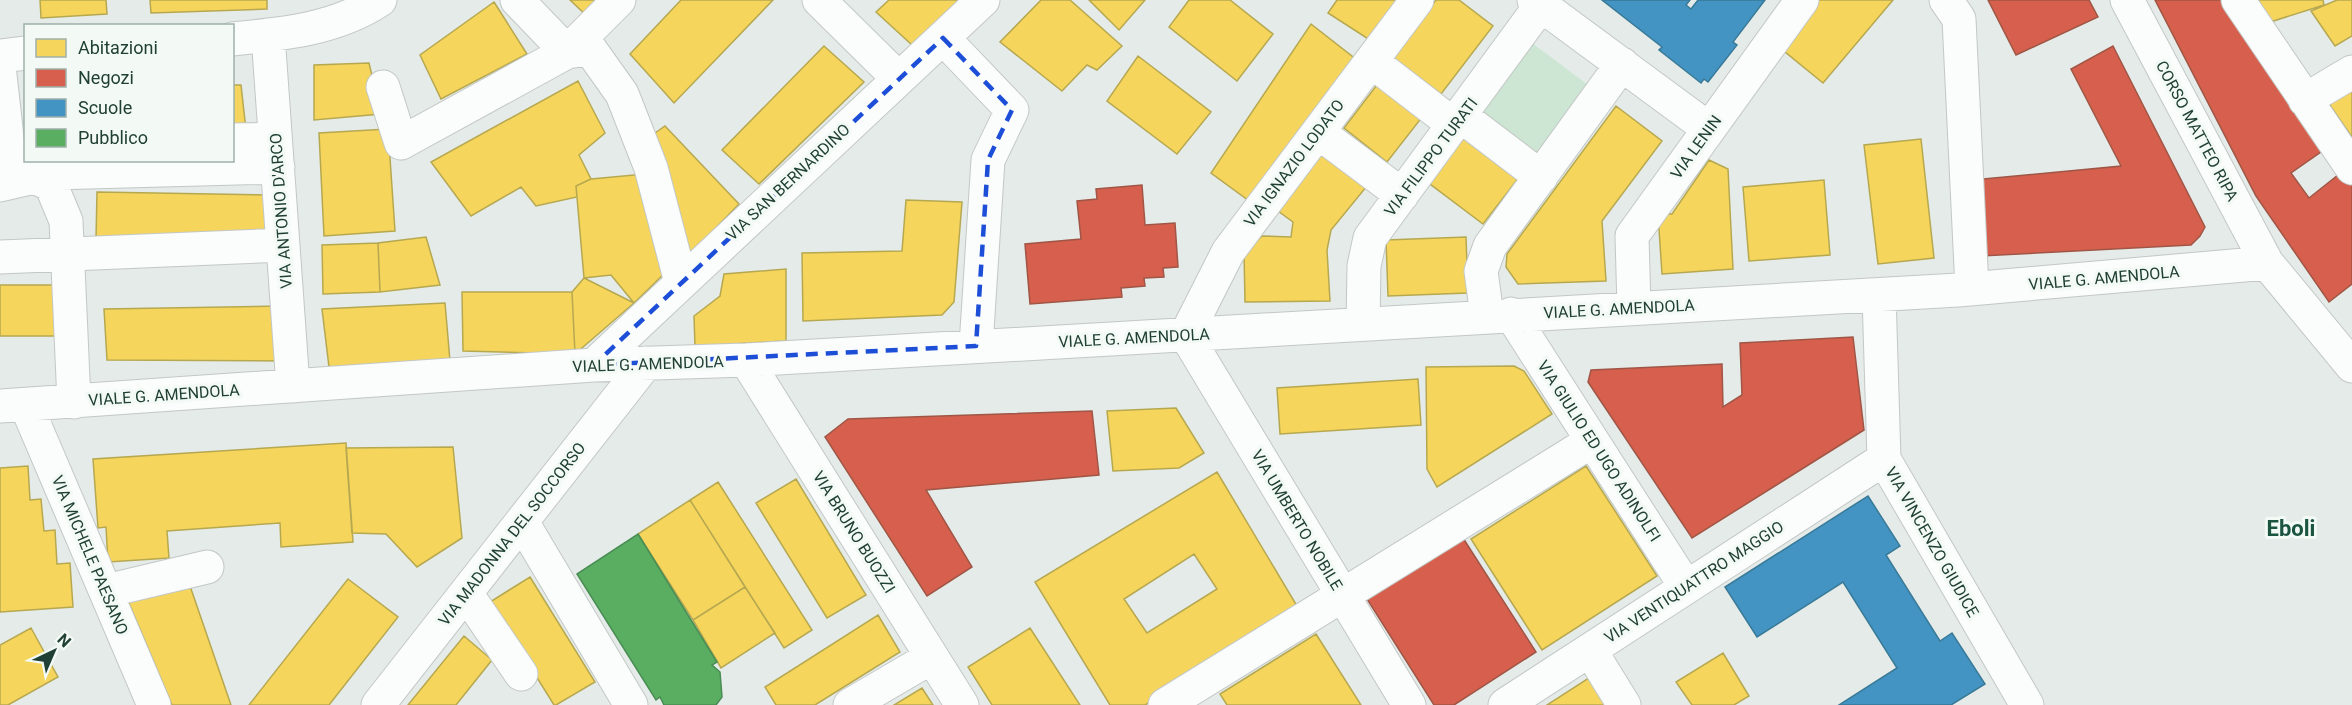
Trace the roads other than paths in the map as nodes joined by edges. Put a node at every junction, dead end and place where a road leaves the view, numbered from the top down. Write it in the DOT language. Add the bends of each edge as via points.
graph roads {
  1 [pos="380,0"];
  2 [pos="517,0"];
  3 [pos="619,0"];
  4 [pos="819,0"];
  5 [pos="983,0"];
  6 [pos="1417,0"];
  7 [pos="1802,0"];
  8 [pos="1946,0"];
  9 [pos="2127,0"];
  10 [pos="2238,0"];
  11 [pos="1538,3"];
  12 [pos="268,35"];
  13 [pos="943,38"];
  14 [pos="234,39"];
  15 [pos="567,52"];
  16 [pos="24,53"];
  17 [pos="0,56"];
  18 [pos="1371,61"];
  19 [pos="1622,64"];
  20 [pos="2352,72"];
  21 [pos="0,75"];
  22 [pos="899,79"];
  23 [pos="384,87"];
  24 [pos="2305,100"];
  25 [pos="1458,120"];
  26 [pos="1709,129"];
  27 [pos="1318,132"];
  28 [pos="234,141"];
  29 [pos="277,153"];
  30 [pos="234,157"];
  31 [pos="176,162"];
  32 [pos="14,164"];
  33 [pos="2352,168"];
  34 [pos="1541,177"];
  35 [pos="1402,195"];
  36 [pos="283,245"];
  37 [pos="69,255"];
  38 [pos="0,257"];
  39 [pos="2267,263"];
  40 [pos="681,282"];
  41 [pos="1972,289"];
  42 [pos="1878,295"];
  43 [pos="1634,308"];
  44 [pos="1499,315"];
  45 [pos="1363,324"];
  46 [pos="1186,335"];
  47 [pos="976,346"];
  48 [pos="746,360"];
  49 [pos="646,363"];
  50 [pos="594,365"];
  51 [pos="2352,366"];
  52 [pos="293,386"];
  53 [pos="74,402"];
  54 [pos="13,405"];
  55 [pos="1592,441"];
  56 [pos="1884,459"];
  57 [pos="522,522"];
  58 [pos="207,567"];
  59 [pos="1686,587"];
  60 [pos="106,591"];
  61 [pos="466,593"];
  62 [pos="1343,596"];
  63 [pos="1590,650"];
  64 [pos="932,657"];
  65 [pos="521,674"];
  66 [pos="2014,700"];
  67 [pos="621,702"];
  68 [pos="154,705"];
  69 [pos="378,705"];
  70 [pos="850,705"];
  71 [pos="962,705"];
  72 [pos="1165,705"];
  73 [pos="1409,705"];
  74 [pos="1505,705"];
  75 [pos="1624,705"];
  1 -- 12 [label="street" via="362,12 322,25"];
  2 -- 15 [label="street"];
  3 -- 15 [label="street"];
  4 -- 22 [label="street"];
  5 -- 13 [label="street, VIA SAN BERNARDINO"];
  6 -- 18 [label="street, VIA IGNAZIO LODATO"];
  7 -- 26 [label="street, VIA LENIN"];
  8 -- 41 [label="street" via="1959,19"];
  9 -- 39 [label="street, CORSO MATTEO RIPA"];
  10 -- 24 [label="street"];
  11 -- 19 [label="street"];
  11 -- 25 [label="street, VIA FILIPPO TURATI"];
  12 -- 14 [label="street"];
  12 -- 29 [label="street, VIA ANTONIO D'ARCO"];
  13 -- 22 [label="street, VIA SAN BERNARDINO"];
  13 -- 47 [label="street" via="1012,110 988,160"];
  15 -- 23 [label="street" via="401,143"];
  15 -- 40 [label="street" via="590,49 622,94 651,168"];
  16 -- 17 [label="street"];
  18 -- 25 [label="street"];
  18 -- 27 [label="street, VIA IGNAZIO LODATO"];
  19 -- 26 [label="street"];
  19 -- 34 [label="street"];
  20 -- 24 [label="street"];
  21 -- 32 [label="street"];
  22 -- 40 [label="street, VIA SAN BERNARDINO"];
  24 -- 33 [label="street"];
  25 -- 34 [label="street"];
  25 -- 35 [label="street, VIA FILIPPO TURATI"];
  26 -- 43 [label="street, VIA LENIN" via="1632,236"];
  27 -- 35 [label="street"];
  27 -- 46 [label="street, VIA IGNAZIO LODATO" via="1228,252"];
  28 -- 29 [label="street"];
  29 -- 30 [label="street"];
  29 -- 36 [label="street, VIA ANTONIO D'ARCO"];
  31 -- 32 [label="street" via="52,173"];
  32 -- 37 [label="street" via="51,185 66,221"];
  34 -- 44 [label="street" via="1490,246 1481,271"];
  35 -- 45 [label="street, VIA FILIPPO TURATI" via="1370,238 1364,266"];
  36 -- 37 [label="street"];
  36 -- 52 [label="street, VIA ANTONIO D'ARCO"];
  37 -- 38 [label="street"];
  37 -- 53 [label="street"];
  39 -- 41 [label="street, VIALE G. AMENDOLA"];
  39 -- 51 [label="street, CORSO MATTEO RIPA"];
  40 -- 50 [label="street, VIA SAN BERNARDINO"];
  41 -- 42 [label="street, VIALE G. AMENDOLA"];
  42 -- 43 [label="street, VIALE G. AMENDOLA"];
  42 -- 56 [label="street, VIA VINCENZO GIUDICE"];
  43 -- 44 [label="street, VIALE G. AMENDOLA"];
  44 -- 45 [label="street, VIALE G. AMENDOLA"];
  44 -- 55 [label="street, VIA GIULIO ED UGO ADINOLFI"];
  45 -- 46 [label="street, VIALE G. AMENDOLA"];
  46 -- 47 [label="street, VIALE G. AMENDOLA"];
  46 -- 62 [label="street, VIA UMBERTO NOBILE"];
  47 -- 48 [label="street, VIALE G. AMENDOLA"];
  48 -- 49 [label="street, VIALE G. AMENDOLA"];
  48 -- 64 [label="street, VIA BRUNO BUOZZI"];
  49 -- 50 [label="street, VIALE G. AMENDOLA"];
  49 -- 57 [label="street, VIA MADONNA DEL SOCCORSO"];
  50 -- 52 [label="street, VIALE G. AMENDOLA"];
  52 -- 53 [label="street, VIALE G. AMENDOLA"];
  53 -- 54 [label="street, VIALE G. AMENDOLA"];
  54 -- 60 [label="street, VIA MICHELE PAESANO"];
  55 -- 59 [label="street, VIA GIULIO ED UGO ADINOLFI"];
  55 -- 62 [label="street"];
  56 -- 59 [label="street, VIA VENTIQUATTRO MAGGIO"];
  56 -- 66 [label="street, VIA VINCENZO GIUDICE"];
  57 -- 61 [label="street, VIA MADONNA DEL SOCCORSO"];
  57 -- 67 [label="street"];
  58 -- 60 [label="street"];
  59 -- 63 [label="street, VIA VENTIQUATTRO MAGGIO"];
  60 -- 68 [label="street, VIA MICHELE PAESANO"];
  61 -- 65 [label="street"];
  61 -- 69 [label="street, VIA MADONNA DEL SOCCORSO"];
  62 -- 72 [label="street"];
  62 -- 73 [label="street, VIA UMBERTO NOBILE"];
  63 -- 74 [label="street, VIA VENTIQUATTRO MAGGIO"];
  63 -- 75 [label="street"];
  64 -- 70 [label="street"];
  64 -- 71 [label="street, VIA BRUNO BUOZZI"];
}
